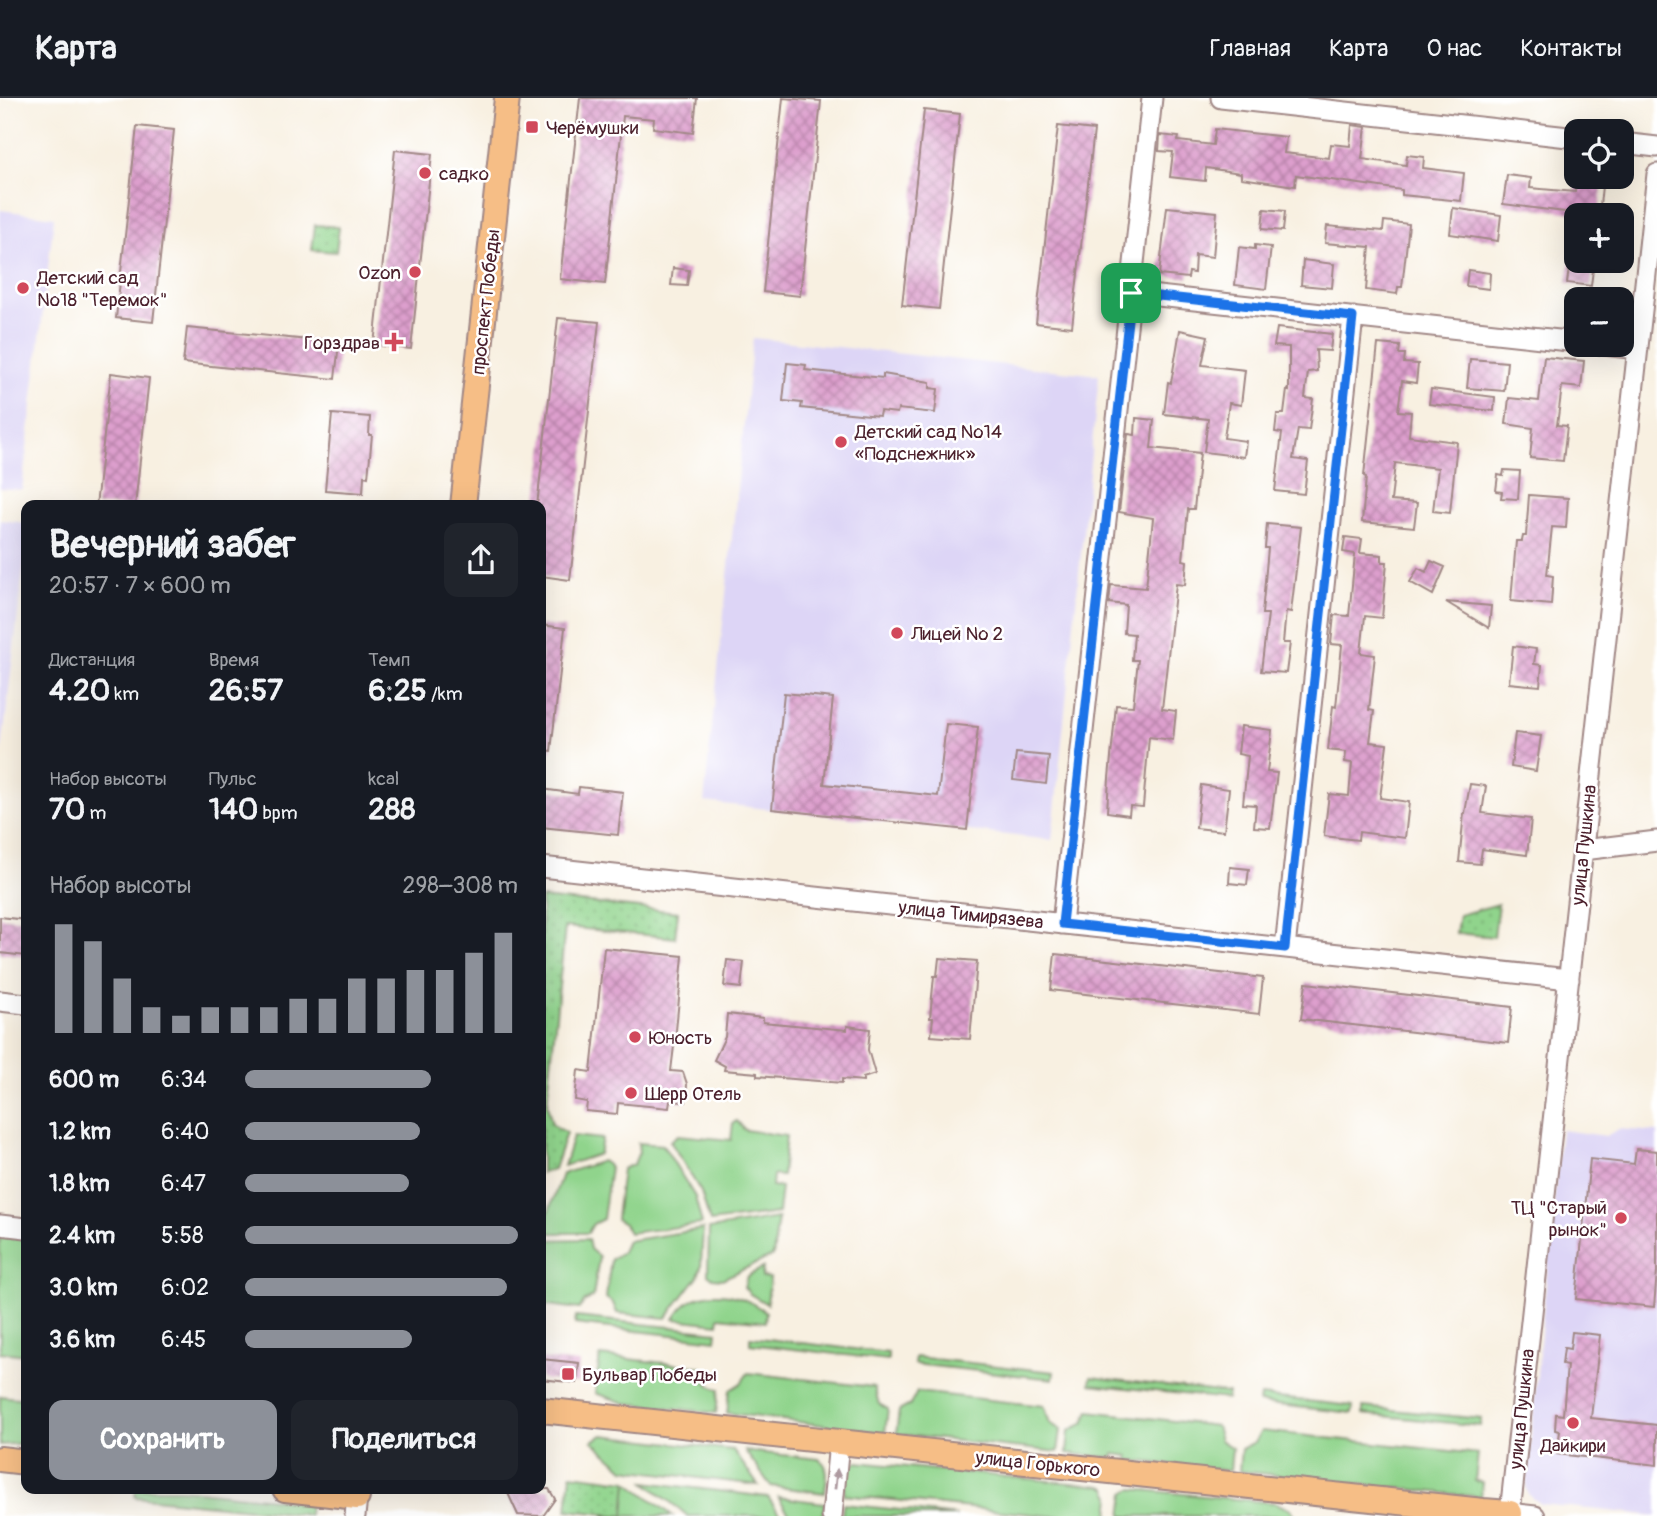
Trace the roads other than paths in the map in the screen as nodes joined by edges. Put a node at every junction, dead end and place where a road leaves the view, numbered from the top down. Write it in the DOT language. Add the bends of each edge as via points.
graph roads {
  1 [pos="507,98"];
  2 [pos="1152,98"];
  3 [pos="1222,98"];
  4 [pos="1564,137"];
  5 [pos="1634,144"];
  6 [pos="1657,147"];
  7 [pos="1657,174"];
  8 [pos="1131,293"];
  9 [pos="1353,317"];
  10 [pos="1564,341"];
  11 [pos="1634,349"];
  12 [pos="1638,349"];
  13 [pos="464,500"];
  14 [pos="1657,841"];
  15 [pos="1583,850"];
  16 [pos="546,868"];
  17 [pos="1062,924"];
  18 [pos="1285,948"];
  19 [pos="1569,979"];
  20 [pos="0,1001"];
  21 [pos="21,1003"];
  22 [pos="0,1225"];
  23 [pos="21,1227"];
  24 [pos="546,1411"];
  25 [pos="839,1443"];
  26 [pos="0,1459"];
  27 [pos="21,1461"];
  28 [pos="315,1494"];
  29 [pos="357,1501"];
  30 [pos="1509,1515"];
  31 [pos="832,1516"];
  32 [pos="1535,1516"];
  1 -- 13 [label="main road, проспект Победы"];
  2 -- 8 [label="street"];
  3 -- 4 [label="street"];
  5 -- 6 [label="street"];
  7 -- 12 [label="street, улица Пушкина"];
  8 -- 9 [label="street"];
  8 -- 17 [label="street"];
  9 -- 10 [label="street"];
  9 -- 18 [label="street"];
  11 -- 12 [label="street"];
  12 -- 15 [label="street, улица Пушкина"];
  14 -- 15 [label="street"];
  15 -- 19 [label="street, улица Пушкина"];
  16 -- 17 [label="street, улица Тимирязева"];
  17 -- 18 [label="street, улица Тимирязева"];
  18 -- 19 [label="street, улица Тимирязева"];
  19 -- 30 [label="street, улица Пушкина"];
  20 -- 21 [label="street"];
  22 -- 23 [label="street"];
  24 -- 25 [label="main road, улица Горького"];
  25 -- 30 [label="main road, улица Горького"];
  31 -- 25 [label="street, one-way"];
  26 -- 27 [label="main road"];
  28 -- 29 [label="main road"];
  30 -- 32 [label="street, улица Горького"];
}
